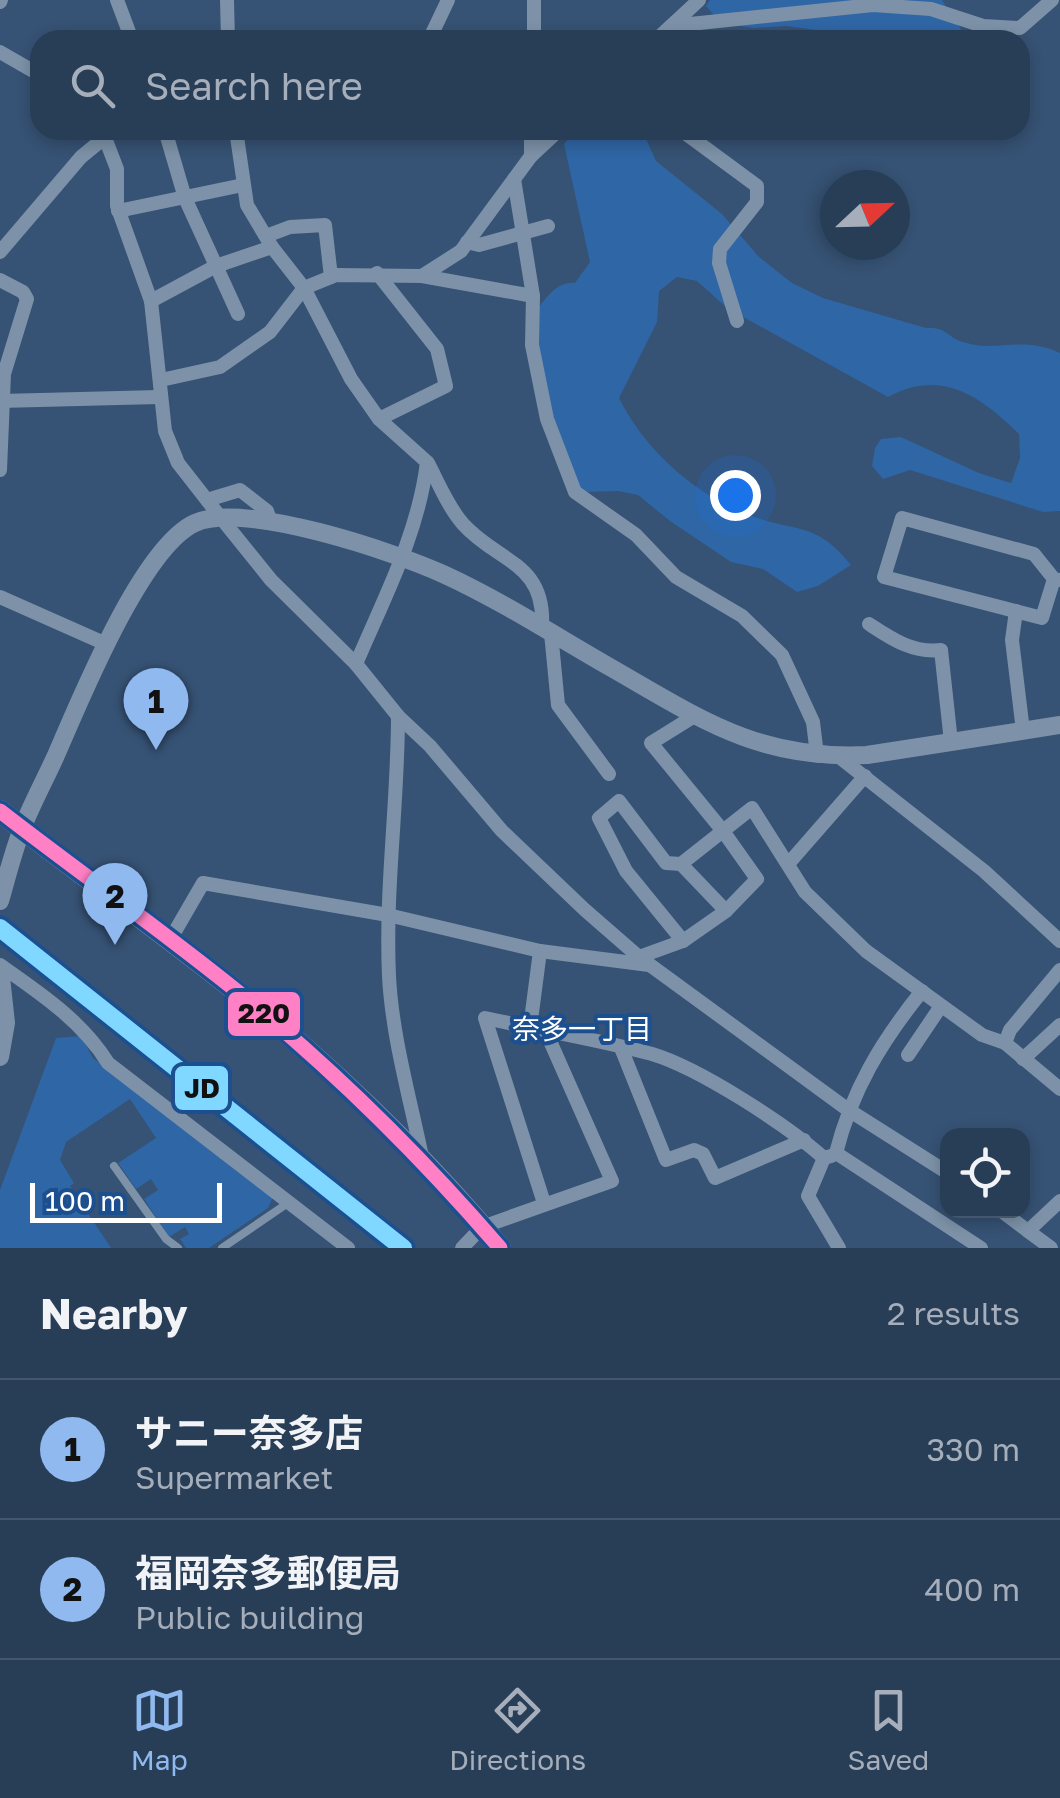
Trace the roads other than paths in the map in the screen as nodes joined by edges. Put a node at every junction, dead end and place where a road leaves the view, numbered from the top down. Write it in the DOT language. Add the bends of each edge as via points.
graph roads {
  1 [pos="117,0"];
  2 [pos="226,0"];
  3 [pos="448,0"];
  4 [pos="534,0"];
  5 [pos="699,0"];
  6 [pos="1052,0"];
  7 [pos="671,26"];
  8 [pos="128,30"];
  9 [pos="228,30"];
  10 [pos="434,30"];
  11 [pos="534,30"];
  12 [pos="667,30"];
  13 [pos="0,52"];
  14 [pos="30,69"];
  15 [pos="99,140"];
  16 [pos="109,140"];
  17 [pos="168,140"];
  18 [pos="237,140"];
  19 [pos="531,140"];
  20 [pos="548,140"];
  21 [pos="694,140"];
  22 [pos="531,156"];
  23 [pos="514,179"];
  24 [pos="243,185"];
  25 [pos="185,198"];
  26 [pos="118,211"];
  27 [pos="548,226"];
  28 [pos="522,236"];
  29 [pos="269,241"];
  30 [pos="468,242"];
  31 [pos="0,252"];
  32 [pos="216,266"];
  33 [pos="377,273"];
  34 [pos="422,276"];
  35 [pos="331,277"];
  36 [pos="0,280"];
  37 [pos="304,288"];
  38 [pos="532,296"];
  39 [pos="151,301"];
  40 [pos="238,314"];
  41 [pos="737,321"];
  42 [pos="161,380"];
  43 [pos="160,397"];
  44 [pos="1,401"];
  45 [pos="379,418"];
  46 [pos="428,462"];
  47 [pos="0,470"];
  48 [pos="206,500"];
  49 [pos="221,518"];
  50 [pos="270,520"];
  51 [pos="404,559"];
  52 [pos="1057,580"];
  53 [pos="0,597"];
  54 [pos="1016,611"];
  55 [pos="868,624"];
  56 [pos="546,631"];
  57 [pos="106,644"];
  58 [pos="356,664"];
  59 [pos="696,715"];
  60 [pos="398,716"];
  61 [pos="1060,725"];
  62 [pos="1022,731"];
  63 [pos="951,742"];
  64 [pos="817,754"];
  65 [pos="838,756"];
  66 [pos="609,774"];
  67 [pos="865,776"];
  68 [pos="0,811"];
  69 [pos="22,828"];
  70 [pos="723,831"];
  71 [pos="789,863"];
  72 [pos="680,864"];
  73 [pos="0,901"];
  74 [pos="726,911"];
  75 [pos="388,915"];
  76 [pos="170,940"];
  77 [pos="1060,940"];
  78 [pos="682,941"];
  79 [pos="540,951"];
  80 [pos="644,961"];
  81 [pos="0,966"];
  82 [pos="1060,970"];
  83 [pos="922,991"];
  84 [pos="941,1006"];
  85 [pos="3,1023"];
  86 [pos="1060,1025"];
  87 [pos="538,1030"];
  88 [pos="1005,1043"];
  89 [pos="620,1048"];
  90 [pos="908,1054"];
  91 [pos="0,1057"];
  92 [pos="1024,1059"];
  93 [pos="1060,1089"];
  94 [pos="847,1110"];
  95 [pos="804,1140"];
  96 [pos="830,1156"];
  97 [pos="424,1164"];
  98 [pos="114,1166"];
  99 [pos="940,1168"];
  100 [pos="1060,1201"];
  101 [pos="288,1203"];
  102 [pos="544,1203"];
  103 [pos="1011,1218"];
  104 [pos="482,1226"];
  105 [pos="1028,1231"];
  106 [pos="178,1248"];
  107 [pos="222,1248"];
  108 [pos="348,1248"];
  109 [pos="462,1248"];
  110 [pos="500,1248"];
  111 [pos="839,1248"];
  112 [pos="981,1248"];
  113 [pos="1050,1248"];
  1 -- 8 [label="street"];
  2 -- 9 [label="street"];
  3 -- 10 [label="street"];
  4 -- 11 [label="street"];
  5 -- 7 [label="street"];
  6 -- 7 [label="street" via="1020,28 873,5"];
  7 -- 12 [label="street"];
  13 -- 14 [label="street"];
  15 -- 31 [label="street"];
  16 -- 26 [label="street"];
  17 -- 25 [label="street"];
  18 -- 24 [label="street"];
  19 -- 22 [label="street"];
  20 -- 22 [label="street"];
  21 -- 41 [label="street" via="757,186 756,202 720,249"];
  22 -- 23 [label="street"];
  23 -- 28 [label="street"];
  23 -- 30 [label="street"];
  24 -- 25 [label="street"];
  24 -- 29 [label="street"];
  25 -- 26 [label="street"];
  25 -- 32 [label="street"];
  26 -- 39 [label="street"];
  27 -- 28 [label="street"];
  28 -- 30 [label="street"];
  28 -- 38 [label="street"];
  29 -- 32 [label="street"];
  29 -- 35 [label="street" via="290,228 324,225"];
  29 -- 37 [label="street"];
  30 -- 34 [label="street"];
  32 -- 39 [label="street"];
  32 -- 40 [label="street"];
  33 -- 34 [label="street"];
  33 -- 35 [label="street"];
  33 -- 45 [label="street" via="437,349 446,386"];
  34 -- 38 [label="street"];
  35 -- 37 [label="street"];
  36 -- 44 [label="street" via="27,298"];
  37 -- 42 [label="street" via="270,332 220,367"];
  37 -- 45 [label="street"];
  38 -- 64 [label="street" via="532,345 547,419 575,492 636,535 676,577 742,616 782,655 813,722"];
  39 -- 42 [label="street"];
  42 -- 43 [label="street"];
  43 -- 44 [label="street"];
  43 -- 48 [label="street" via="178,464"];
  44 -- 47 [label="street"];
  45 -- 46 [label="street"];
  46 -- 51 [label="street"];
  46 -- 56 [label="street" via="465,527 532,579"];
  48 -- 49 [label="street"];
  48 -- 50 [label="street" via="240,490"];
  49 -- 50 [label="street"];
  49 -- 57 [label="street" via="190,525 172,541"];
  49 -- 58 [label="street" via="271,580"];
  50 -- 51 [label="street"];
  51 -- 56 [label="street"];
  51 -- 58 [label="street"];
  52 -- 54 [label="street" via="1042,618"];
  52 -- 54 [label="street" via="1034,554 902,518 884,577"];
  53 -- 57 [label="street"];
  54 -- 62 [label="street" via="1012,640"];
  55 -- 63 [label="street" via="900,645 941,650"];
  56 -- 59 [label="street"];
  56 -- 66 [label="street" via="558,704"];
  57 -- 69 [label="street"];
  58 -- 60 [label="street"];
  59 -- 64 [label="street" via="740,738"];
  59 -- 70 [label="street" via="650,743"];
  60 -- 75 [label="street"];
  60 -- 80 [label="street" via="502,831"];
  61 -- 62 [label="street"];
  62 -- 63 [label="street"];
  63 -- 65 [label="street"];
  64 -- 65 [label="street"];
  65 -- 67 [label="street"];
  67 -- 71 [label="street"];
  67 -- 77 [label="street"];
  68 -- 69 [label="main road"];
  69 -- 73 [label="street"];
  69 -- 76 [label="main road"];
  70 -- 71 [label="street" via="752,808"];
  70 -- 72 [label="street"];
  70 -- 74 [label="street" via="756,879"];
  71 -- 83 [label="street" via="805,892"];
  72 -- 74 [label="street"];
  72 -- 78 [label="street" via="666,864 618,801 599,818 626,871"];
  74 -- 78 [label="street"];
  75 -- 76 [label="street" via="203,883"];
  75 -- 79 [label="street"];
  75 -- 97 [label="street" via="389,982"];
  76 -- 97 [label="main road" via="314,1056"];
  78 -- 80 [label="street"];
  79 -- 80 [label="street"];
  79 -- 87 [label="street"];
  80 -- 94 [label="street"];
  81 -- 85 [label="street"];
  81 -- 101 [label="street" via="60,1009 108,1063"];
  82 -- 88 [label="street"];
  83 -- 84 [label="street"];
  83 -- 94 [label="street" via="889,1032"];
  84 -- 88 [label="street"];
  84 -- 90 [label="street"];
  85 -- 91 [label="street"];
  86 -- 92 [label="street"];
  87 -- 89 [label="street"];
  87 -- 102 [label="street" via="612,1181"];
  87 -- 102 [label="street" via="485,1018"];
  88 -- 92 [label="street"];
  89 -- 95 [label="street" via="655,1055 702,1077"];
  89 -- 95 [label="street" via="666,1160 694,1150 715,1178"];
  92 -- 93 [label="street"];
  94 -- 96 [label="street"];
  94 -- 99 [label="street"];
  95 -- 96 [label="street"];
  96 -- 111 [label="street" via="808,1196"];
  96 -- 112 [label="street"];
  97 -- 104 [label="main road"];
  98 -- 106 [label="lane"];
  100 -- 105 [label="street"];
  101 -- 107 [label="lane"];
  101 -- 108 [label="street"];
  102 -- 104 [label="street"];
  103 -- 105 [label="street"];
  104 -- 109 [label="street"];
  104 -- 110 [label="main road"];
  105 -- 113 [label="street"];
}
